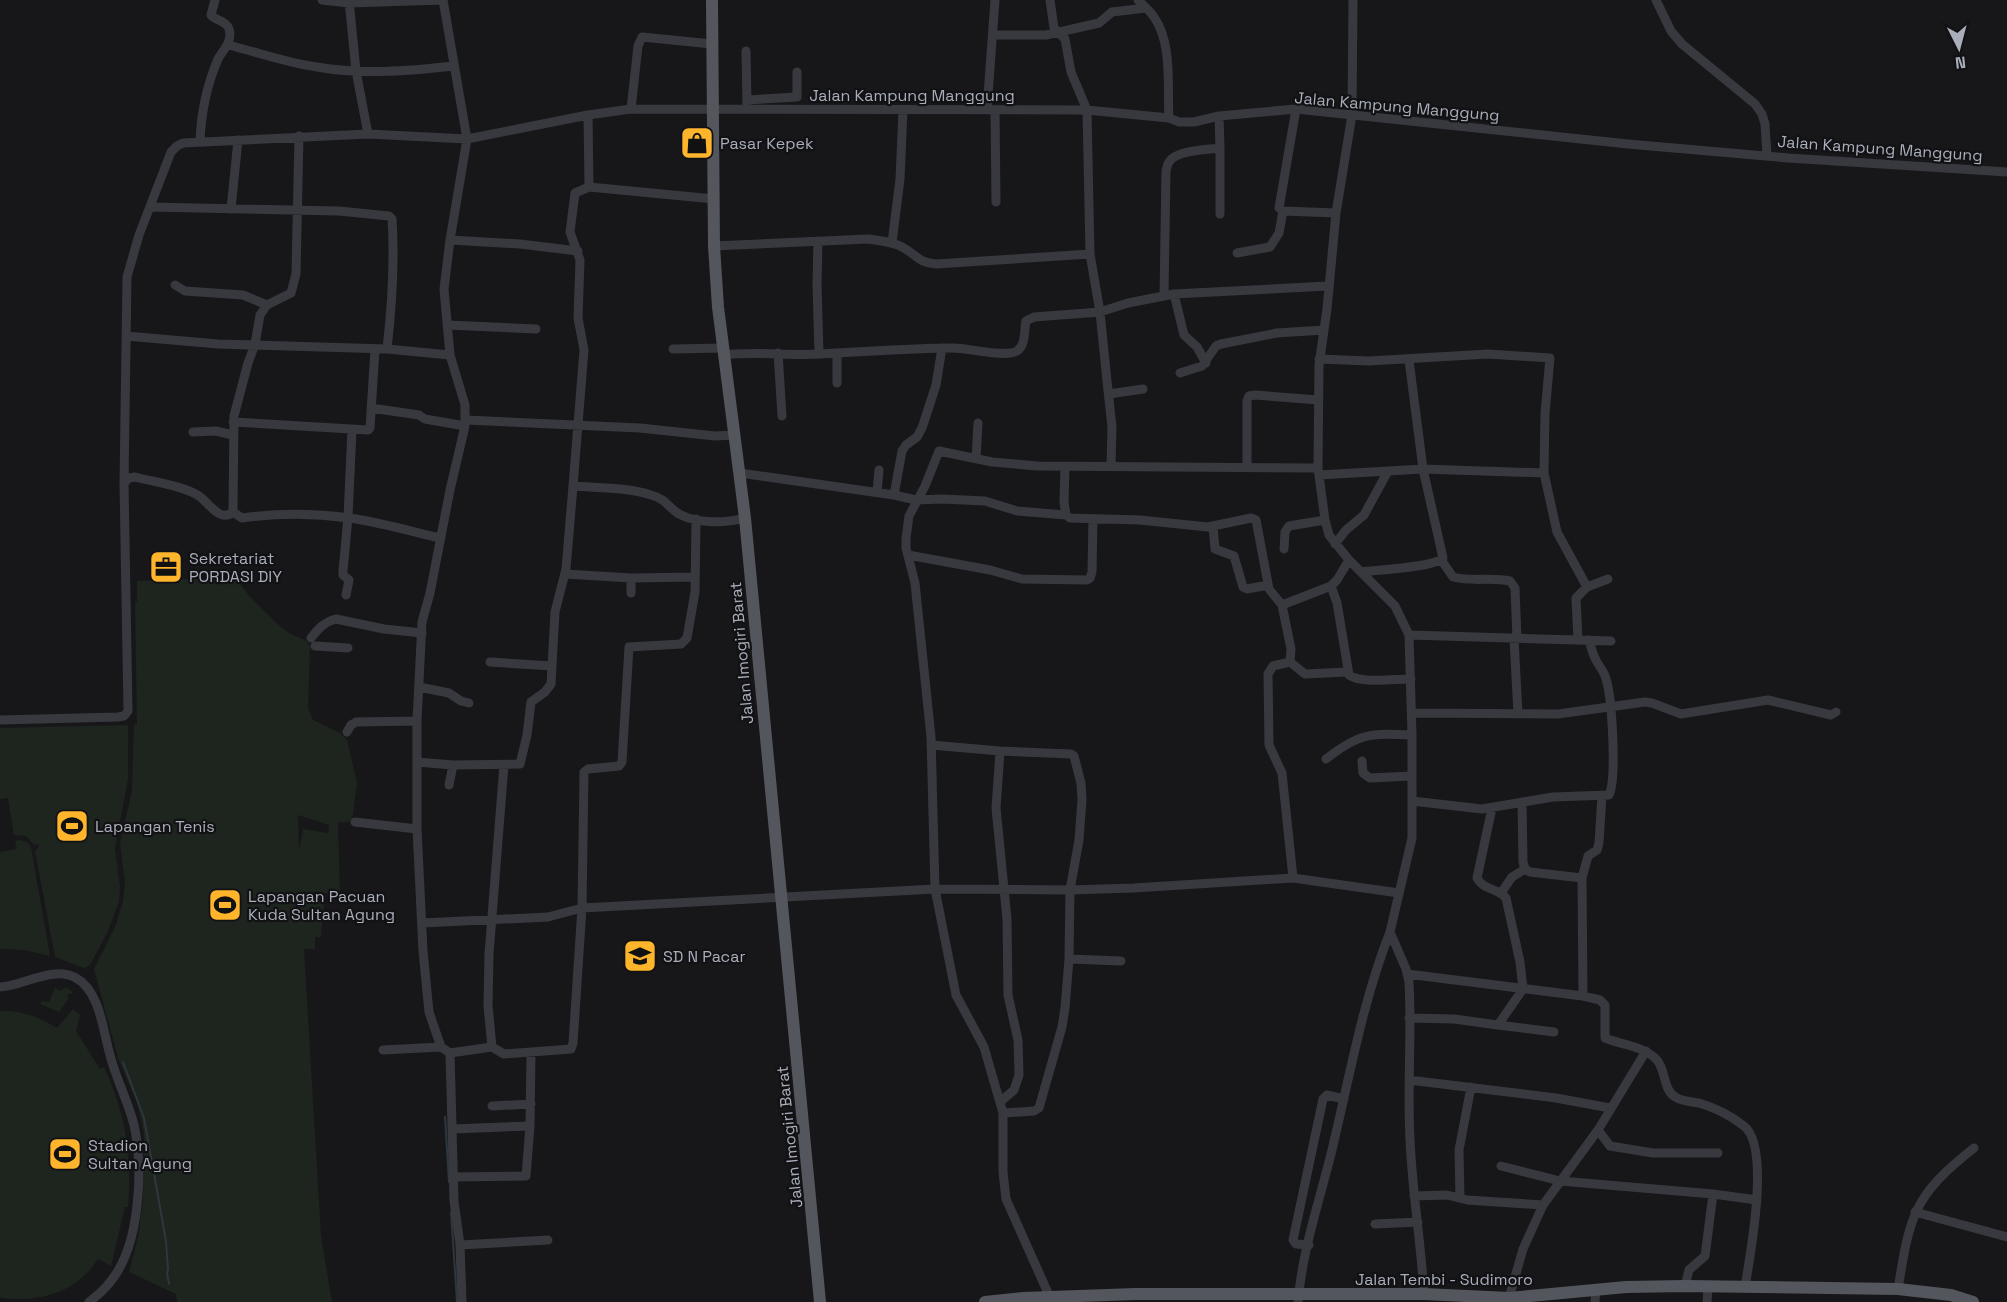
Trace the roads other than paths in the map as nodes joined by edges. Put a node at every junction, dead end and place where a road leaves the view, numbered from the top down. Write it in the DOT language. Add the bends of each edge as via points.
graph roads {
  1 [pos="215,0"];
  2 [pos="322,0"];
  3 [pos="443,0"];
  4 [pos="712,0"];
  5 [pos="995,0"];
  6 [pos="1050,0"];
  7 [pos="1138,0"];
  8 [pos="1353,0"];
  9 [pos="1656,0"];
  10 [pos="349,1"];
  11 [pos="1146,8"];
  12 [pos="1059,33"];
  13 [pos="994,35"];
  14 [pos="712,44"];
  15 [pos="228,45"];
  16 [pos="746,51"];
  17 [pos="454,66"];
  18 [pos="356,71"];
  19 [pos="797,72"];
  20 [pos="797,97"];
  21 [pos="747,105"];
  22 [pos="631,109"];
  23 [pos="712,109"];
  24 [pos="799,110"];
  25 [pos="903,110"];
  26 [pos="991,110"];
  27 [pos="1087,110"];
  28 [pos="1296,110"];
  29 [pos="588,115"];
  30 [pos="1352,115"];
  31 [pos="1219,116"];
  32 [pos="1169,118"];
  33 [pos="368,134"];
  34 [pos="299,136"];
  35 [pos="466,139"];
  36 [pos="238,140"];
  37 [pos="200,142"];
  38 [pos="1220,148"];
  39 [pos="1767,156"];
  40 [pos="2007,172"];
  41 [pos="589,187"];
  42 [pos="714,199"];
  43 [pos="996,202"];
  44 [pos="151,207"];
  45 [pos="231,209"];
  46 [pos="297,210"];
  47 [pos="1283,211"];
  48 [pos="1336,213"];
  49 [pos="1220,214"];
  50 [pos="450,240"];
  51 [pos="818,240"];
  52 [pos="892,243"];
  53 [pos="714,246"];
  54 [pos="578,251"];
  55 [pos="1237,253"];
  56 [pos="1090,254"];
  57 [pos="175,285"];
  58 [pos="1328,286"];
  59 [pos="1174,294"];
  60 [pos="1164,296"];
  61 [pos="267,304"];
  62 [pos="1100,312"];
  63 [pos="447,325"];
  64 [pos="536,329"];
  65 [pos="1324,330"];
  66 [pos="126,336"];
  67 [pos="255,344"];
  68 [pos="942,348"];
  69 [pos="375,349"];
  70 [pos="387,349"];
  71 [pos="673,349"];
  72 [pos="723,351"];
  73 [pos="837,352"];
  74 [pos="778,353"];
  75 [pos="819,354"];
  76 [pos="450,355"];
  77 [pos="1319,359"];
  78 [pos="1410,360"];
  79 [pos="1206,363"];
  80 [pos="1180,373"];
  81 [pos="837,383"];
  82 [pos="1143,389"];
  83 [pos="1109,394"];
  84 [pos="1317,400"];
  85 [pos="372,408"];
  86 [pos="782,416"];
  87 [pos="233,422"];
  88 [pos="465,423"];
  89 [pos="978,423"];
  90 [pos="578,425"];
  91 [pos="352,430"];
  92 [pos="193,432"];
  93 [pos="233,435"];
  94 [pos="732,435"];
  95 [pos="976,459"];
  96 [pos="1111,466"];
  97 [pos="1247,466"];
  98 [pos="1065,467"];
  99 [pos="1423,469"];
  100 [pos="879,470"];
  101 [pos="1388,471"];
  102 [pos="1319,472"];
  103 [pos="740,473"];
  104 [pos="1544,473"];
  105 [pos="124,483"];
  106 [pos="573,486"];
  107 [pos="877,492"];
  108 [pos="894,495"];
  109 [pos="916,500"];
  110 [pos="234,512"];
  111 [pos="1066,515"];
  112 [pos="348,518"];
  113 [pos="696,519"];
  114 [pos="742,519"];
  115 [pos="1092,519"];
  116 [pos="1324,520"];
  117 [pos="1212,526"];
  118 [pos="440,538"];
  119 [pos="1335,544"];
  120 [pos="1284,549"];
  121 [pos="908,555"];
  122 [pos="1349,560"];
  123 [pos="1442,561"];
  124 [pos="1361,572"];
  125 [pos="565,574"];
  126 [pos="695,577"];
  127 [pos="631,578"];
  128 [pos="1608,579"];
  129 [pos="1268,585"];
  130 [pos="1331,586"];
  131 [pos="1587,587"];
  132 [pos="631,593"];
  133 [pos="346,595"];
  134 [pos="1282,604"];
  135 [pos="422,633"];
  136 [pos="1409,635"];
  137 [pos="1515,639"];
  138 [pos="1578,640"];
  139 [pos="1589,640"];
  140 [pos="1611,641"];
  141 [pos="348,648"];
  142 [pos="490,662"];
  143 [pos="1290,662"];
  144 [pos="552,666"];
  145 [pos="1347,672"];
  146 [pos="1411,679"];
  147 [pos="419,687"];
  148 [pos="469,703"];
  149 [pos="1610,706"];
  150 [pos="1836,712"];
  151 [pos="1412,713"];
  152 [pos="1518,714"];
  153 [pos="0,720"];
  154 [pos="417,721"];
  155 [pos="346,732"];
  156 [pos="1412,735"];
  157 [pos="931,745"];
  158 [pos="1000,751"];
  159 [pos="1326,759"];
  160 [pos="1362,761"];
  161 [pos="417,762"];
  162 [pos="453,765"];
  163 [pos="504,765"];
  164 [pos="1412,776"];
  165 [pos="449,784"];
  166 [pos="1602,796"];
  167 [pos="1412,801"];
  168 [pos="1522,802"];
  169 [pos="1492,808"];
  170 [pos="355,822"];
  171 [pos="417,829"];
  172 [pos="1525,869"];
  173 [pos="1293,878"];
  174 [pos="1582,878"];
  175 [pos="935,889"];
  176 [pos="1004,890"];
  177 [pos="1070,890"];
  178 [pos="1399,893"];
  179 [pos="1501,893"];
  180 [pos="779,898"];
  181 [pos="582,908"];
  182 [pos="493,919"];
  183 [pos="422,923"];
  184 [pos="1390,932"];
  185 [pos="1069,959"];
  186 [pos="1121,961"];
  187 [pos="1407,974"];
  188 [pos="0,987"];
  189 [pos="1524,988"];
  190 [pos="1583,996"];
  191 [pos="1409,1018"];
  192 [pos="1498,1025"];
  193 [pos="1554,1032"];
  194 [pos="492,1047"];
  195 [pos="383,1050"];
  196 [pos="446,1050"];
  197 [pos="1646,1051"];
  198 [pos="531,1053"];
  199 [pos="1408,1080"];
  200 [pos="1471,1088"];
  201 [pos="1344,1099"];
  202 [pos="1000,1102"];
  203 [pos="531,1104"];
  204 [pos="492,1106"];
  205 [pos="1610,1108"];
  206 [pos="1003,1113"];
  207 [pos="530,1126"];
  208 [pos="452,1129"];
  209 [pos="1598,1130"];
  210 [pos="1974,1148"];
  211 [pos="1718,1153"];
  212 [pos="1501,1166"];
  213 [pos="453,1177"];
  214 [pos="1560,1181"];
  215 [pos="1713,1194"];
  216 [pos="1414,1197"];
  217 [pos="1460,1198"];
  218 [pos="1757,1200"];
  219 [pos="1543,1204"];
  220 [pos="1915,1212"];
  221 [pos="1418,1222"];
  222 [pos="1375,1224"];
  223 [pos="2007,1237"];
  224 [pos="548,1240"];
  225 [pos="460,1245"];
  226 [pos="1309,1245"];
  227 [pos="1685,1286"];
  228 [pos="1708,1287"];
  229 [pos="1745,1287"];
  230 [pos="1898,1289"];
  231 [pos="1595,1296"];
  232 [pos="1428,1297"];
  233 [pos="1509,1298"];
  234 [pos="1051,1299"];
  235 [pos="1299,1299"];
  236 [pos="1452,1299"];
  237 [pos="1523,1300"];
  238 [pos="88,1302"];
  239 [pos="462,1302"];
  240 [pos="820,1302"];
  241 [pos="985,1302"];
  242 [pos="994,1302"];
  243 [pos="1707,1302"];
  244 [pos="1973,1302"];
  1 -- 15 [label="street" via="211,15 229,28"];
  2 -- 10 [label="street"];
  3 -- 10 [label="street"];
  3 -- 17 [label="street"];
  4 -- 14 [label="main road, Jalan Imogiri Barat"];
  5 -- 13 [label="street"];
  6 -- 12 [label="street" via="1054,28"];
  7 -- 11 [label="street"];
  8 -- 30 [label="street"];
  9 -- 39 [label="street" via="1682,44 1755,104 1762,114"];
  10 -- 18 [label="street"];
  11 -- 12 [label="street" via="1112,12 1099,23"];
  11 -- 32 [label="street" via="1160,28 1165,46"];
  12 -- 13 [label="street"];
  12 -- 27 [label="street" via="1065,39 1071,72"];
  13 -- 26 [label="street"];
  14 -- 22 [label="street" via="642,37"];
  14 -- 23 [label="main road, Jalan Imogiri Barat"];
  15 -- 18 [label="street" via="318,68"];
  15 -- 37 [label="street" via="207,86"];
  16 -- 21 [label="street"];
  17 -- 18 [label="street"];
  17 -- 35 [label="street"];
  18 -- 33 [label="street"];
  19 -- 20 [label="street"];
  20 -- 21 [label="street"];
  20 -- 24 [label="street"];
  21 -- 23 [label="street, Jalan Kampung Manggung"];
  21 -- 24 [label="street, Jalan Kampung Manggung"];
  22 -- 23 [label="street, Jalan Kampung Manggung"];
  22 -- 29 [label="street, Jalan Kampung Manggung"];
  23 -- 42 [label="main road, Jalan Imogiri Barat"];
  24 -- 25 [label="street, Jalan Kampung Manggung"];
  25 -- 26 [label="street, Jalan Kampung Manggung"];
  25 -- 52 [label="street"];
  26 -- 27 [label="street, Jalan Kampung Manggung"];
  26 -- 43 [label="street"];
  27 -- 32 [label="street, Jalan Kampung Manggung"];
  27 -- 56 [label="street"];
  28 -- 30 [label="street, Jalan Kampung Manggung"];
  28 -- 31 [label="street, Jalan Kampung Manggung"];
  28 -- 47 [label="street" via="1278,206"];
  29 -- 35 [label="street, Jalan Kampung Manggung"];
  29 -- 41 [label="street"];
  30 -- 39 [label="street, Jalan Kampung Manggung"];
  30 -- 48 [label="street"];
  31 -- 32 [label="street, Jalan Kampung Manggung" via="1194,122"];
  31 -- 38 [label="street"];
  33 -- 34 [label="street, Jalan Kampung Manggung"];
  33 -- 35 [label="street, Jalan Kampung Manggung"];
  34 -- 36 [label="street, Jalan Kampung Manggung"];
  34 -- 46 [label="street"];
  35 -- 50 [label="street"];
  36 -- 37 [label="street, Jalan Kampung Manggung"];
  36 -- 45 [label="street"];
  37 -- 44 [label="street, Jalan Kampung Manggung" via="183,143 171,152"];
  38 -- 49 [label="street"];
  38 -- 60 [label="street" via="1194,151 1169,162"];
  39 -- 40 [label="street, Jalan Kampung Manggung"];
  41 -- 42 [label="street"];
  41 -- 54 [label="street" via="575,193 570,232"];
  42 -- 53 [label="main road, Jalan Imogiri Barat"];
  44 -- 45 [label="street"];
  44 -- 66 [label="street, Jalan Kampung Manggung" via="127,277"];
  45 -- 46 [label="street"];
  46 -- 61 [label="street" via="294,286 284,298"];
  46 -- 70 [label="street" via="384,214 392,219 393,301"];
  47 -- 48 [label="street"];
  47 -- 55 [label="street" via="1279,233 1270,247"];
  48 -- 58 [label="street"];
  50 -- 54 [label="street"];
  50 -- 63 [label="street" via="444,289"];
  51 -- 52 [label="street" via="868,239"];
  51 -- 53 [label="street"];
  51 -- 75 [label="street"];
  52 -- 56 [label="street" via="921,261 936,264"];
  53 -- 72 [label="main road, Jalan Imogiri Barat"];
  54 -- 90 [label="street" via="578,318 584,350"];
  56 -- 62 [label="street"];
  57 -- 61 [label="street" via="185,291 243,295"];
  58 -- 59 [label="street"];
  58 -- 65 [label="street"];
  59 -- 60 [label="street"];
  59 -- 79 [label="street" via="1184,334 1194,342"];
  60 -- 62 [label="street"];
  61 -- 67 [label="street" via="260,315"];
  62 -- 68 [label="street" via="1028,319 1022,344 1015,352"];
  62 -- 83 [label="street"];
  63 -- 64 [label="street"];
  63 -- 76 [label="street"];
  65 -- 77 [label="street"];
  65 -- 79 [label="street" via="1277,333 1221,344"];
  66 -- 67 [label="street"];
  66 -- 105 [label="street, Jalan Kampung Manggung"];
  67 -- 69 [label="street"];
  67 -- 87 [label="street"];
  68 -- 73 [label="street"];
  68 -- 108 [label="street" via="936,385 922,428 902,451"];
  69 -- 70 [label="street"];
  69 -- 85 [label="street"];
  70 -- 76 [label="street"];
  71 -- 72 [label="street"];
  72 -- 74 [label="street"];
  72 -- 94 [label="main road, Jalan Imogiri Barat"];
  73 -- 75 [label="street"];
  73 -- 81 [label="street"];
  74 -- 75 [label="street"];
  74 -- 86 [label="street"];
  76 -- 88 [label="street" via="465,405"];
  77 -- 78 [label="street"];
  77 -- 84 [label="street"];
  78 -- 99 [label="street"];
  78 -- 104 [label="street" via="1474,354 1550,358"];
  79 -- 80 [label="street"];
  82 -- 83 [label="street"];
  83 -- 96 [label="street"];
  84 -- 97 [label="street" via="1250,396"];
  84 -- 102 [label="street"];
  85 -- 88 [label="street"];
  85 -- 91 [label="street" via="369,429"];
  87 -- 91 [label="street"];
  87 -- 93 [label="street"];
  88 -- 90 [label="street"];
  88 -- 118 [label="street"];
  89 -- 95 [label="street"];
  90 -- 94 [label="street"];
  90 -- 106 [label="street"];
  91 -- 112 [label="street"];
  92 -- 93 [label="street"];
  93 -- 110 [label="street"];
  94 -- 103 [label="main road, Jalan Imogiri Barat"];
  95 -- 98 [label="street"];
  95 -- 109 [label="street" via="939,451 926,486"];
  96 -- 97 [label="street"];
  96 -- 98 [label="street"];
  97 -- 102 [label="street"];
  98 -- 111 [label="street"];
  99 -- 101 [label="street"];
  99 -- 104 [label="street"];
  99 -- 123 [label="street"];
  100 -- 107 [label="street"];
  101 -- 102 [label="street"];
  101 -- 119 [label="street" via="1364,515"];
  102 -- 116 [label="street"];
  103 -- 107 [label="street"];
  103 -- 114 [label="main road, Jalan Imogiri Barat"];
  104 -- 131 [label="street" via="1557,532"];
  105 -- 110 [label="street" via="135,477 191,492 221,514 228,516"];
  105 -- 153 [label="street, Jalan Kampung Manggung" via="128,711 118,717"];
  106 -- 113 [label="street" via="652,495 670,504 680,515"];
  106 -- 125 [label="street"];
  107 -- 108 [label="street"];
  108 -- 109 [label="street"];
  109 -- 111 [label="street" via="972,500 1017,511"];
  109 -- 121 [label="street" via="906,531"];
  110 -- 112 [label="street" via="242,518 311,514"];
  111 -- 115 [label="street"];
  112 -- 118 [label="street"];
  112 -- 133 [label="street" via="343,572 349,580"];
  113 -- 114 [label="street"];
  113 -- 126 [label="street"];
  114 -- 180 [label="main road, Jalan Imogiri Barat"];
  115 -- 117 [label="street"];
  115 -- 121 [label="street" via="1092,572 1087,580 1022,579"];
  116 -- 119 [label="street"];
  116 -- 120 [label="street" via="1289,526"];
  117 -- 129 [label="street" via="1215,549 1234,556 1243,587"];
  117 -- 129 [label="street" via="1255,519"];
  118 -- 135 [label="street"];
  119 -- 122 [label="street"];
  121 -- 157 [label="street" via="915,583"];
  122 -- 124 [label="street"];
  122 -- 130 [label="street"];
  123 -- 124 [label="street"];
  123 -- 137 [label="street" via="1453,577 1510,581 1515,588"];
  124 -- 136 [label="street" via="1395,606"];
  125 -- 127 [label="street"];
  125 -- 144 [label="street" via="555,612"];
  126 -- 127 [label="street"];
  126 -- 181 [label="street" via="685,642 629,647 621,764 584,772"];
  127 -- 132 [label="street"];
  128 -- 131 [label="street"];
  129 -- 134 [label="street"];
  130 -- 134 [label="street"];
  130 -- 145 [label="street"];
  131 -- 138 [label="street" via="1576,598"];
  134 -- 143 [label="street"];
  135 -- 141 [label="street" via="336,620 319,628 313,642"];
  135 -- 147 [label="street"];
  136 -- 137 [label="street"];
  136 -- 146 [label="street"];
  137 -- 138 [label="street"];
  137 -- 152 [label="street"];
  138 -- 139 [label="street"];
  139 -- 140 [label="street"];
  139 -- 149 [label="street" via="1606,676"];
  142 -- 144 [label="street"];
  143 -- 145 [label="street" via="1305,674"];
  143 -- 173 [label="street" via="1268,671 1268,719 1270,749 1282,773"];
  144 -- 163 [label="street" via="549,688 531,702 520,764"];
  145 -- 146 [label="street" via="1362,680"];
  146 -- 151 [label="street"];
  147 -- 148 [label="street" via="449,693"];
  147 -- 154 [label="street"];
  149 -- 150 [label="street" via="1649,702 1681,714 1768,700 1831,716"];
  149 -- 152 [label="street" via="1569,713"];
  149 -- 166 [label="street" via="1612,786 1609,795"];
  151 -- 152 [label="street"];
  151 -- 156 [label="street"];
  154 -- 155 [label="street" via="356,722"];
  154 -- 161 [label="street"];
  156 -- 159 [label="street" via="1364,736"];
  156 -- 164 [label="street"];
  157 -- 158 [label="street"];
  157 -- 175 [label="street"];
  158 -- 176 [label="street" via="996,808"];
  158 -- 177 [label="street" via="1074,755 1082,800"];
  160 -- 164 [label="street" via="1362,770 1368,777"];
  161 -- 162 [label="street"];
  161 -- 171 [label="street"];
  162 -- 163 [label="street"];
  162 -- 165 [label="street"];
  163 -- 182 [label="street"];
  164 -- 167 [label="street"];
  166 -- 168 [label="street"];
  166 -- 174 [label="street" via="1599,843 1588,856"];
  167 -- 169 [label="street"];
  167 -- 178 [label="street" via="1411,846"];
  168 -- 169 [label="street"];
  168 -- 172 [label="street"];
  169 -- 179 [label="street" via="1477,878 1482,885"];
  170 -- 171 [label="street"];
  171 -- 183 [label="street"];
  172 -- 174 [label="street"];
  172 -- 179 [label="street" via="1512,877"];
  173 -- 177 [label="street"];
  173 -- 178 [label="street"];
  174 -- 190 [label="street"];
  175 -- 176 [label="street"];
  175 -- 180 [label="street"];
  175 -- 202 [label="street" via="957,999 984,1047"];
  176 -- 177 [label="street"];
  176 -- 202 [label="street" via="1008,995 1018,1040 1019,1075 1014,1090"];
  177 -- 185 [label="street"];
  178 -- 184 [label="street"];
  179 -- 189 [label="street" via="1508,906"];
  180 -- 181 [label="street"];
  180 -- 240 [label="main road, Jalan Imogiri Barat"];
  181 -- 182 [label="street" via="548,917"];
  181 -- 198 [label="street" via="571,1049"];
  182 -- 183 [label="street"];
  182 -- 194 [label="street" via="488,986"];
  183 -- 196 [label="street" via="429,1012"];
  184 -- 187 [label="street"];
  184 -- 201 [label="street" via="1372,982"];
  185 -- 186 [label="street"];
  185 -- 206 [label="street" via="1062,1027 1040,1106 1035,1111"];
  187 -- 189 [label="street"];
  187 -- 191 [label="street"];
  188 -- 238 [label="street" via="55,974 72,976 84,984 96,1005 132,1116 138,1161 132,1232 120,1267"];
  189 -- 190 [label="street"];
  189 -- 192 [label="street"];
  190 -- 197 [label="street" via="1605,1005 1605,1038"];
  191 -- 192 [label="street"];
  191 -- 199 [label="street"];
  192 -- 193 [label="street"];
  194 -- 196 [label="street"];
  194 -- 198 [label="street" via="504,1054"];
  195 -- 196 [label="street"];
  196 -- 208 [label="street"];
  197 -- 205 [label="street"];
  197 -- 218 [label="street" via="1661,1065 1667,1087 1676,1098 1722,1111 1751,1133 1755,1142"];
  198 -- 203 [label="street"];
  199 -- 200 [label="street"];
  199 -- 216 [label="street"];
  200 -- 205 [label="street"];
  200 -- 217 [label="street" via="1459,1150"];
  201 -- 226 [label="street"];
  201 -- 226 [label="street" via="1327,1095 1323,1100 1293,1239 1294,1243"];
  202 -- 206 [label="street"];
  203 -- 204 [label="street"];
  203 -- 207 [label="street"];
  205 -- 209 [label="street"];
  206 -- 234 [label="street" via="1005,1193"];
  207 -- 208 [label="street"];
  207 -- 213 [label="street" via="526,1176"];
  208 -- 213 [label="street"];
  209 -- 211 [label="street" via="1610,1146 1653,1153"];
  209 -- 214 [label="street"];
  210 -- 220 [label="street" via="1932,1185"];
  212 -- 214 [label="street"];
  213 -- 225 [label="street"];
  214 -- 215 [label="street"];
  214 -- 219 [label="street"];
  215 -- 218 [label="street"];
  215 -- 227 [label="street" via="1705,1256 1688,1273"];
  216 -- 217 [label="street"];
  216 -- 221 [label="street"];
  217 -- 219 [label="street"];
  218 -- 229 [label="street"];
  219 -- 233 [label="street" via="1523,1249"];
  220 -- 223 [label="street"];
  220 -- 230 [label="street"];
  221 -- 222 [label="street"];
  221 -- 232 [label="street"];
  224 -- 225 [label="street"];
  225 -- 239 [label="street"];
  226 -- 235 [label="street"];
  227 -- 228 [label="main road, Jalan Tembi - Sudimoro"];
  227 -- 231 [label="main road, Jalan Tembi - Sudimoro"];
  228 -- 229 [label="main road, Jalan Tembi - Sudimoro"];
  228 -- 243 [label="street"];
  229 -- 230 [label="main road, Jalan Tembi - Sudimoro"];
  230 -- 244 [label="main road, Jalan Tembi - Sudimoro" via="1951,1294"];
  231 -- 237 [label="main road, Jalan Tembi - Sudimoro"];
  232 -- 235 [label="main road, Jalan Tembi - Sudimoro"];
  232 -- 236 [label="main road, Jalan Tembi - Sudimoro"];
  233 -- 236 [label="main road, Jalan Tembi - Sudimoro"];
  233 -- 237 [label="main road, Jalan Tembi - Sudimoro"];
  234 -- 235 [label="main road, Jalan Tembi - Sudimoro" via="1135,1294"];
  234 -- 242 [label="main road, Jalan Tembi - Sudimoro"];
  241 -- 242 [label="main road, Jalan Tembi - Sudimoro"];
}
